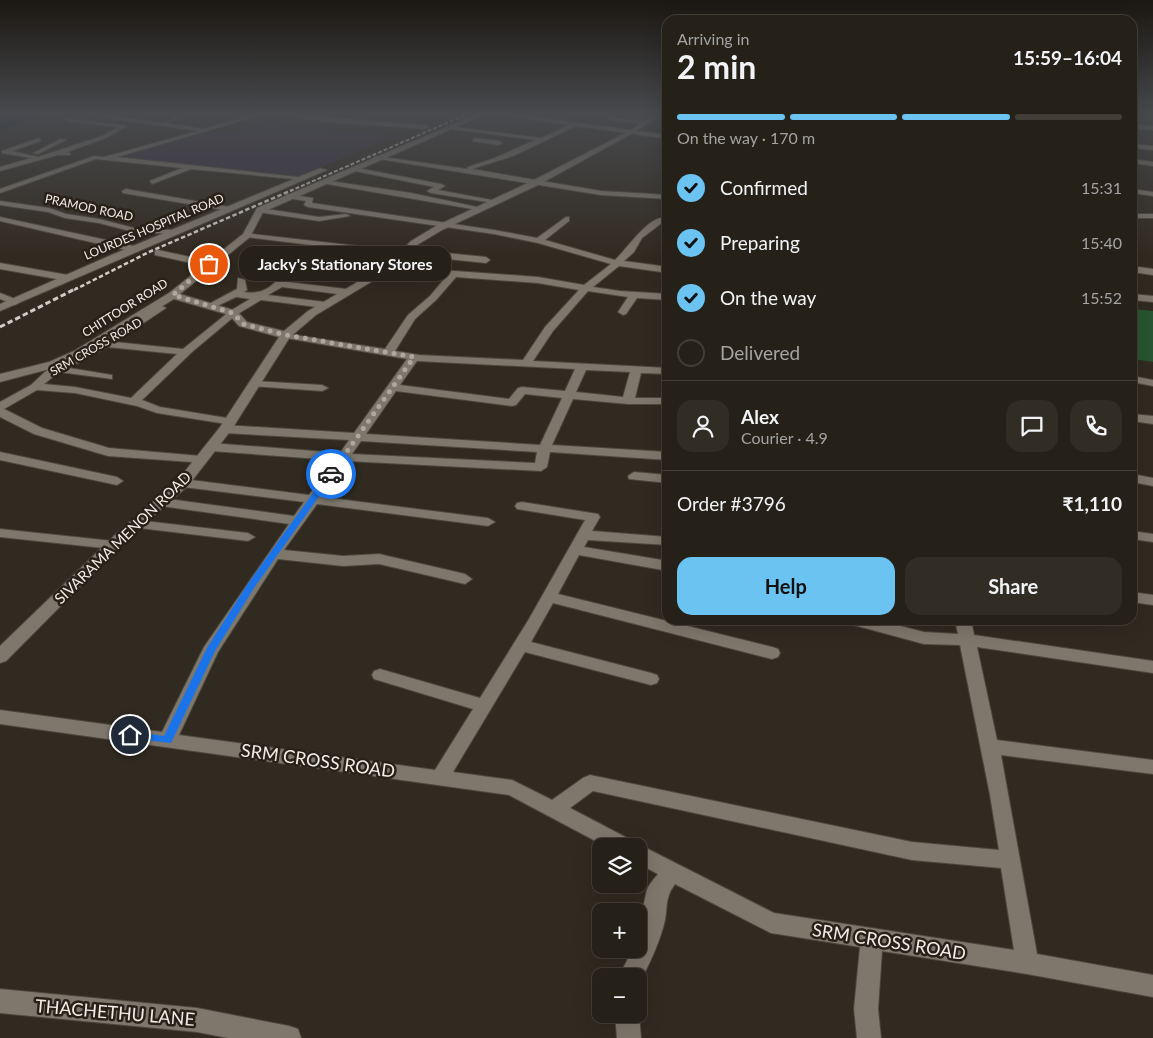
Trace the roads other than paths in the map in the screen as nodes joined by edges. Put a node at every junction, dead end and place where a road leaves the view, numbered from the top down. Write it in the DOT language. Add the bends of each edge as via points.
graph roads {
  1 [pos="29,161"];
  2 [pos="86,161"];
  3 [pos="137,161"];
  4 [pos="368,161"];
  5 [pos="401,161"];
  6 [pos="494,161"];
  7 [pos="576,161"];
  8 [pos="1137,162"];
  9 [pos="1153,164"];
  10 [pos="0,165"];
  11 [pos="334,166"];
  12 [pos="9,167"];
  13 [pos="191,167"];
  14 [pos="0,169"];
  15 [pos="352,169"];
  16 [pos="462,170"];
  17 [pos="304,178"];
  18 [pos="152,182"];
  19 [pos="323,182"];
  20 [pos="536,183"];
  21 [pos="0,191"];
  22 [pos="126,191"];
  23 [pos="1137,192"];
  24 [pos="1153,194"];
  25 [pos="289,196"];
  26 [pos="662,196"];
  27 [pos="493,201"];
  28 [pos="0,203"];
  29 [pos="478,208"];
  30 [pos="230,209"];
  31 [pos="260,210"];
  32 [pos="363,214"];
  33 [pos="1137,216"];
  34 [pos="1153,216"];
  35 [pos="0,219"];
  36 [pos="566,219"];
  37 [pos="660,220"];
  38 [pos="443,226"];
  39 [pos="174,232"];
  40 [pos="247,235"];
  41 [pos="539,240"];
  42 [pos="326,245"];
  43 [pos="134,249"];
  44 [pos="158,253"];
  45 [pos="405,253"];
  46 [pos="486,260"];
  47 [pos="618,263"];
  48 [pos="209,264"];
  49 [pos="0,266"];
  50 [pos="295,267"];
  51 [pos="386,269"];
  52 [pos="662,269"];
  53 [pos="1137,270"];
  54 [pos="1153,272"];
  55 [pos="454,274"];
  56 [pos="373,276"];
  57 [pos="68,278"];
  58 [pos="241,280"];
  59 [pos="280,284"];
  60 [pos="587,287"];
  61 [pos="346,292"];
  62 [pos="235,294"];
  63 [pos="173,295"];
  64 [pos="634,295"];
  65 [pos="0,296"];
  66 [pos="662,296"];
  67 [pos="260,297"];
  68 [pos="1137,297"];
  69 [pos="1153,299"];
  70 [pos="15,302"];
  71 [pos="325,305"];
  72 [pos="210,306"];
  73 [pos="153,307"];
  74 [pos="0,308"];
  75 [pos="622,312"];
  76 [pos="233,313"];
  77 [pos="286,335"];
  78 [pos="106,344"];
  79 [pos="186,352"];
  80 [pos="388,353"];
  81 [pos="414,357"];
  82 [pos="525,365"];
  83 [pos="581,368"];
  84 [pos="58,369"];
  85 [pos="636,370"];
  86 [pos="662,371"];
  87 [pos="108,377"];
  88 [pos="0,378"];
  89 [pos="1137,380"];
  90 [pos="1153,382"];
  91 [pos="254,384"];
  92 [pos="35,387"];
  93 [pos="392,387"];
  94 [pos="322,388"];
  95 [pos="568,395"];
  96 [pos="628,401"];
  97 [pos="662,401"];
  98 [pos="134,402"];
  99 [pos="0,406"];
  100 [pos="0,412"];
  101 [pos="1137,417"];
  102 [pos="1153,420"];
  103 [pos="227,426"];
  104 [pos="355,437"];
  105 [pos="211,447"];
  106 [pos="544,450"];
  107 [pos="0,456"];
  108 [pos="662,456"];
  109 [pos="342,457"];
  110 [pos="201,460"];
  111 [pos="634,476"];
  112 [pos="662,478"];
  113 [pos="1137,479"];
  114 [pos="117,481"];
  115 [pos="1153,482"];
  116 [pos="183,483"];
  117 [pos="314,499"];
  118 [pos="161,502"];
  119 [pos="522,506"];
  120 [pos="298,521"];
  121 [pos="488,522"];
  122 [pos="136,524"];
  123 [pos="0,533"];
  124 [pos="583,535"];
  125 [pos="1137,536"];
  126 [pos="248,537"];
  127 [pos="1153,538"];
  128 [pos="662,541"];
  129 [pos="112,545"];
  130 [pos="575,550"];
  131 [pos="275,554"];
  132 [pos="662,565"];
  133 [pos="465,579"];
  134 [pos="550,597"];
  135 [pos="1137,597"];
  136 [pos="1153,600"];
  137 [pos="875,625"];
  138 [pos="964,625"];
  139 [pos="967,640"];
  140 [pos="521,645"];
  141 [pos="772,653"];
  142 [pos="0,657"];
  143 [pos="1153,667"];
  144 [pos="380,675"];
  145 [pos="651,679"];
  146 [pos="484,706"];
  147 [pos="0,717"];
  148 [pos="167,740"];
  149 [pos="990,746"];
  150 [pos="1153,767"];
  151 [pos="440,778"];
  152 [pos="554,810"];
  153 [pos="608,838"];
  154 [pos="647,858"];
  155 [pos="1010,860"];
  156 [pos="672,872"];
  157 [pos="872,939"];
  158 [pos="1027,963"];
  159 [pos="635,968"];
  160 [pos="1153,986"];
  161 [pos="0,1001"];
  162 [pos="628,1023"];
  163 [pos="289,1038"];
  164 [pos="629,1038"];
  165 [pos="869,1038"];
  1 -- 12 [label="street"];
  2 -- 21 [label="street"];
  3 -- 13 [label="street"];
  4 -- 15 [label="street"];
  5 -- 16 [label="street"];
  6 -- 16 [label="street"];
  7 -- 20 [label="street, SIVARAMA MENON ROAD"];
  8 -- 9 [label="street"];
  10 -- 12 [label="street"];
  11 -- 17 [label="street, LOURDES HOSPITAL ROAD"];
  12 -- 14 [label="street"];
  13 -- 17 [label="street"];
  13 -- 18 [label="street"];
  15 -- 19 [label="street"];
  15 -- 27 [label="street" via="441,186 431,190"];
  16 -- 20 [label="street"];
  17 -- 30 [label="street, LOURDES HOSPITAL ROAD"];
  19 -- 25 [label="street"];
  19 -- 29 [label="street"];
  20 -- 26 [label="street" via="601,193"];
  20 -- 27 [label="street, SIVARAMA MENON ROAD"];
  22 -- 30 [label="street"];
  23 -- 24 [label="street"];
  25 -- 31 [label="street"];
  25 -- 32 [label="street" via="310,200 308,205"];
  27 -- 29 [label="street, SIVARAMA MENON ROAD"];
  28 -- 39 [label="street, PRAMOD ROAD" via="49,210 125,228"];
  29 -- 38 [label="street, SIVARAMA MENON ROAD"];
  30 -- 39 [label="street, LOURDES HOSPITAL ROAD"];
  31 -- 32 [label="street" via="319,219"];
  31 -- 40 [label="street, CHITTOOR ROAD"];
  32 -- 38 [label="street"];
  33 -- 34 [label="street"];
  35 -- 43 [label="street"];
  36 -- 41 [label="street"];
  37 -- 47 [label="street" via="639,237"];
  38 -- 41 [label="street"];
  38 -- 45 [label="street, SIVARAMA MENON ROAD"];
  39 -- 43 [label="street, LOURDES HOSPITAL ROAD"];
  40 -- 42 [label="street"];
  40 -- 48 [label="street, CHITTOOR ROAD"];
  41 -- 47 [label="street"];
  42 -- 45 [label="street"];
  42 -- 50 [label="street"];
  43 -- 57 [label="street, LOURDES HOSPITAL ROAD"];
  44 -- 48 [label="street"];
  45 -- 46 [label="street"];
  45 -- 51 [label="street, SIVARAMA MENON ROAD"];
  47 -- 52 [label="street"];
  47 -- 60 [label="street"];
  48 -- 63 [label="street, CHITTOOR ROAD"];
  49 -- 57 [label="street"];
  50 -- 56 [label="street"];
  50 -- 59 [label="street"];
  51 -- 55 [label="street"];
  51 -- 56 [label="street, SIVARAMA MENON ROAD"];
  53 -- 54 [label="street"];
  55 -- 60 [label="street"];
  55 -- 80 [label="street" via="411,317"];
  56 -- 61 [label="street, SIVARAMA MENON ROAD"];
  57 -- 70 [label="street, LOURDES HOSPITAL ROAD"];
  58 -- 62 [label="street" via="242,290"];
  59 -- 61 [label="street"];
  59 -- 67 [label="street"];
  60 -- 64 [label="street"];
  60 -- 82 [label="street" via="549,329"];
  61 -- 71 [label="street, SIVARAMA MENON ROAD"];
  62 -- 67 [label="street"];
  62 -- 72 [label="street"];
  63 -- 72 [label="street"];
  63 -- 73 [label="street, CHITTOOR ROAD"];
  64 -- 66 [label="street"];
  64 -- 75 [label="street"];
  65 -- 70 [label="street"];
  67 -- 71 [label="street"];
  67 -- 76 [label="street"];
  68 -- 69 [label="street"];
  70 -- 74 [label="street, LOURDES HOSPITAL ROAD"];
  71 -- 77 [label="street, SIVARAMA MENON ROAD"];
  72 -- 76 [label="street"];
  73 -- 78 [label="street, SRM CROSS ROAD" via="162,308"];
  73 -- 88 [label="street, CHITTOOR ROAD" via="53,365"];
  76 -- 77 [label="street" via="243,324"];
  76 -- 79 [label="street"];
  77 -- 80 [label="street"];
  77 -- 91 [label="street, SIVARAMA MENON ROAD"];
  78 -- 79 [label="street"];
  78 -- 84 [label="street, SRM CROSS ROAD"];
  79 -- 98 [label="street"];
  80 -- 81 [label="street"];
  81 -- 82 [label="street"];
  81 -- 93 [label="street"];
  82 -- 83 [label="street"];
  83 -- 85 [label="street"];
  83 -- 95 [label="street"];
  84 -- 87 [label="street"];
  84 -- 92 [label="street, SRM CROSS ROAD"];
  85 -- 86 [label="street"];
  85 -- 96 [label="street"];
  89 -- 90 [label="street"];
  91 -- 94 [label="street"];
  91 -- 103 [label="street, SIVARAMA MENON ROAD"];
  92 -- 98 [label="street" via="76,390"];
  92 -- 99 [label="street, SRM CROSS ROAD"];
  93 -- 95 [label="street" via="512,403 522,390"];
  93 -- 104 [label="street"];
  95 -- 96 [label="street"];
  95 -- 106 [label="street"];
  96 -- 97 [label="street"];
  98 -- 103 [label="street"];
  100 -- 110 [label="street" via="38,431 108,452"];
  101 -- 102 [label="street"];
  103 -- 104 [label="street"];
  103 -- 105 [label="street, SIVARAMA MENON ROAD"];
  104 -- 106 [label="street"];
  104 -- 109 [label="street"];
  105 -- 109 [label="street"];
  105 -- 110 [label="street, SIVARAMA MENON ROAD"];
  106 -- 108 [label="street"];
  106 -- 109 [label="street" via="541,467"];
  107 -- 114 [label="street"];
  109 -- 117 [label="street"];
  110 -- 116 [label="street, SIVARAMA MENON ROAD"];
  111 -- 112 [label="street"];
  113 -- 115 [label="street"];
  116 -- 117 [label="street"];
  116 -- 118 [label="street, SIVARAMA MENON ROAD"];
  117 -- 120 [label="street"];
  117 -- 121 [label="street"];
  118 -- 120 [label="street"];
  118 -- 122 [label="street, SIVARAMA MENON ROAD"];
  119 -- 124 [label="street" via="593,517"];
  120 -- 131 [label="street"];
  122 -- 126 [label="street"];
  122 -- 129 [label="street, SIVARAMA MENON ROAD"];
  123 -- 129 [label="street"];
  124 -- 128 [label="street"];
  124 -- 130 [label="street"];
  125 -- 127 [label="street"];
  129 -- 142 [label="street, SIVARAMA MENON ROAD"];
  130 -- 132 [label="street"];
  130 -- 134 [label="street"];
  131 -- 133 [label="street" via="342,562 379,559"];
  131 -- 148 [label="street" via="210,651"];
  134 -- 140 [label="street"];
  134 -- 141 [label="street"];
  135 -- 136 [label="street"];
  137 -- 139 [label="street" via="924,638"];
  138 -- 139 [label="street"];
  139 -- 143 [label="street"];
  139 -- 149 [label="street"];
  140 -- 145 [label="street"];
  140 -- 146 [label="street"];
  144 -- 146 [label="street"];
  146 -- 151 [label="street"];
  147 -- 148 [label="street, SRM CROSS ROAD"];
  148 -- 151 [label="street, SRM CROSS ROAD"];
  149 -- 150 [label="street"];
  149 -- 155 [label="street"];
  151 -- 152 [label="street, SRM CROSS ROAD" via="512,788"];
  152 -- 153 [label="street, SRM CROSS ROAD"];
  152 -- 155 [label="street" via="590,783 912,851"];
  154 -- 156 [label="street, SRM CROSS ROAD"];
  155 -- 158 [label="street"];
  156 -- 157 [label="street, SRM CROSS ROAD" via="771,924"];
  156 -- 159 [label="street" via="657,892 653,926"];
  157 -- 158 [label="street, SRM CROSS ROAD"];
  157 -- 165 [label="street" via="866,1009"];
  158 -- 160 [label="street, SRM CROSS ROAD"];
  161 -- 163 [label="street, THACHETHU LANE" via="197,1020"];
  162 -- 164 [label="street"];
}
